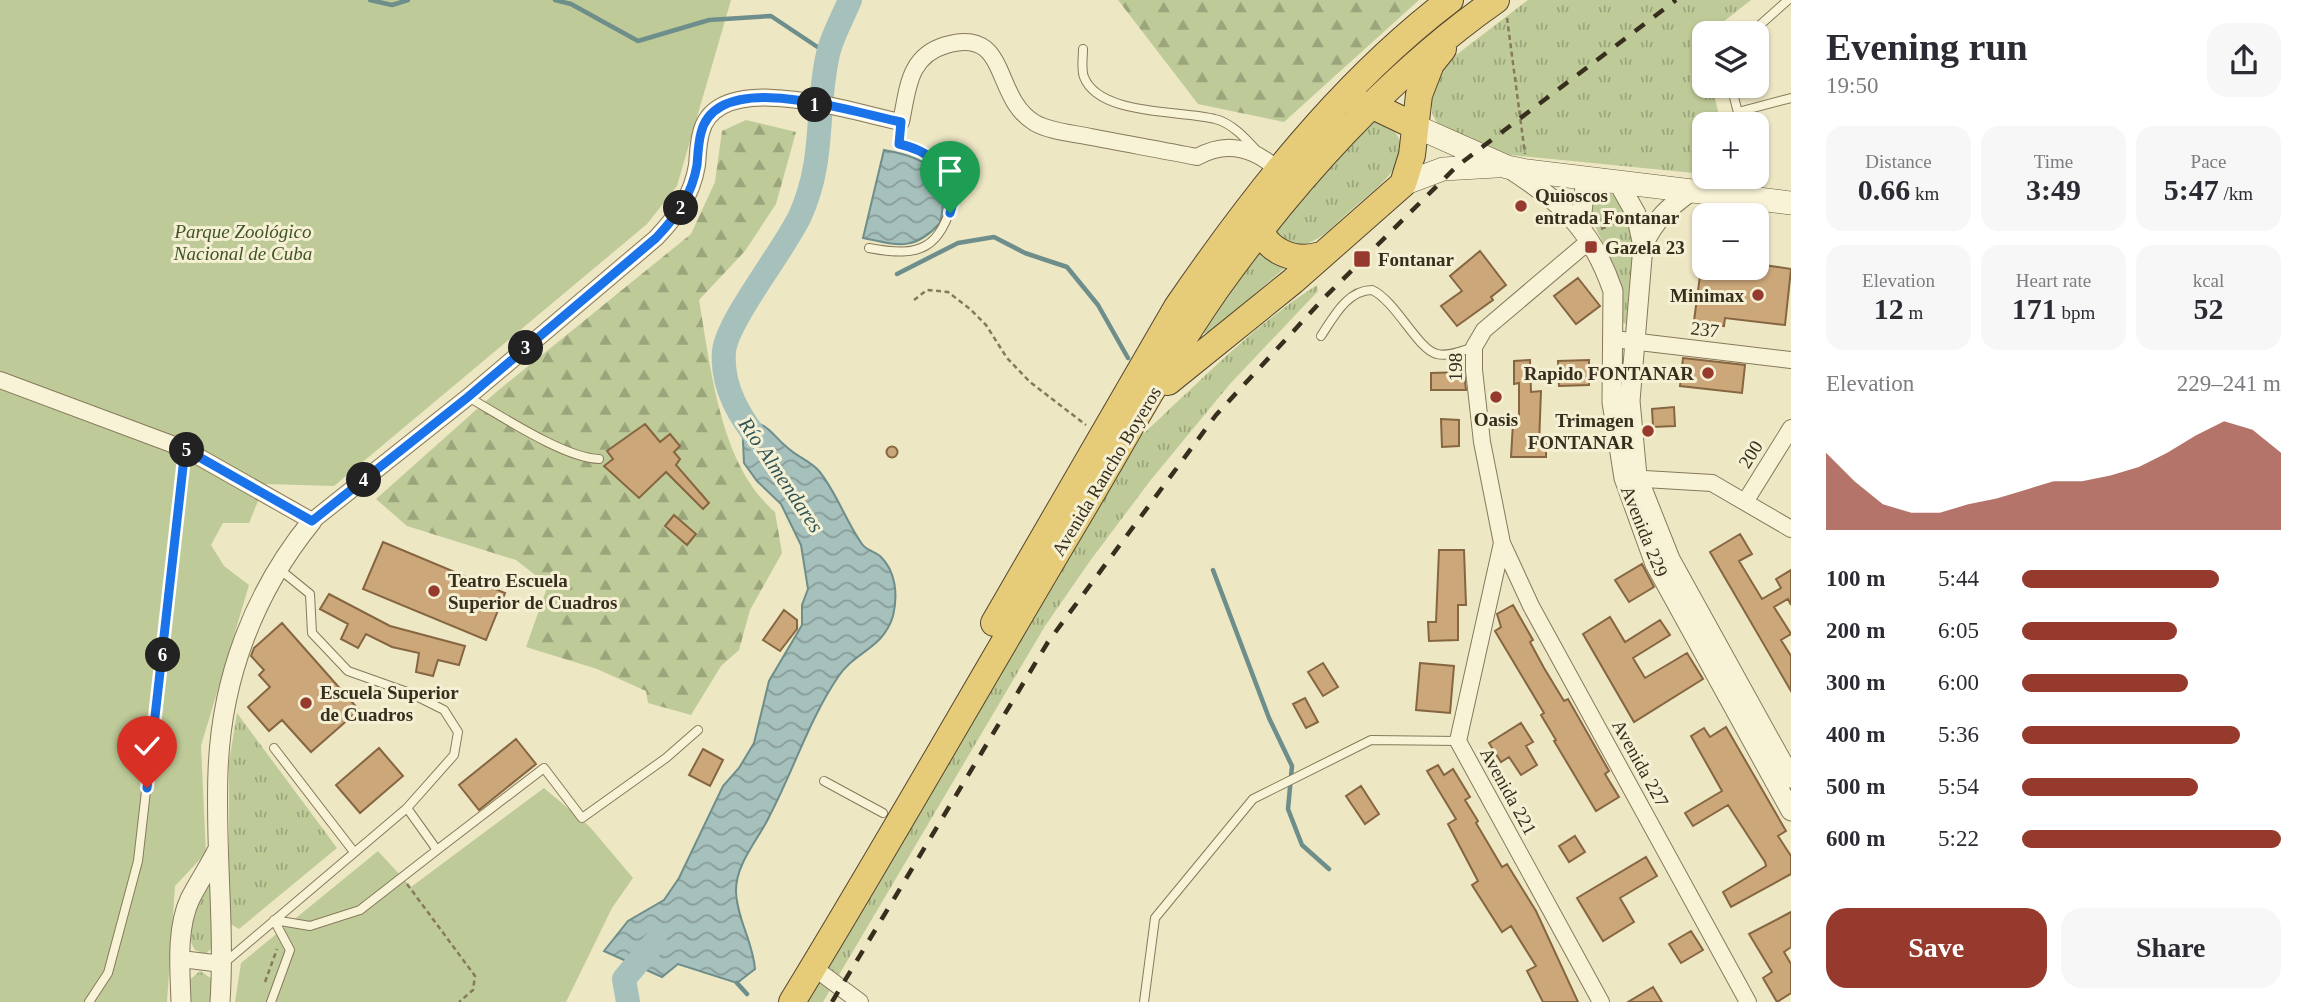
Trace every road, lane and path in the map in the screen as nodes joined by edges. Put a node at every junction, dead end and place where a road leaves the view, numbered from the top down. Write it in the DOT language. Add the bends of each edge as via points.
graph roads {
  1 [pos="1450,0"];
  2 [pos="1788,0"];
  3 [pos="1501,6"];
  4 [pos="1764,21"];
  5 [pos="1461,27"];
  6 [pos="1083,49"];
  7 [pos="1734,98"];
  8 [pos="1791,98"];
  9 [pos="1371,105"];
  10 [pos="1336,108"];
  11 [pos="1738,112"];
  12 [pos="901,122"];
  13 [pos="1415,126"];
  14 [pos="1268,169"];
  15 [pos="1517,169"];
  16 [pos="1586,178"];
  17 [pos="1618,182"];
  18 [pos="1403,184"];
  19 [pos="1757,189"];
  20 [pos="1693,190"];
  21 [pos="1760,200"];
  22 [pos="1791,203"];
  23 [pos="1636,214"];
  24 [pos="1261,231"];
  25 [pos="1585,235"];
  26 [pos="1643,246"];
  27 [pos="869,247"];
  28 [pos="1321,255"];
  29 [pos="914,300"];
  30 [pos="1321,336"];
  31 [pos="1614,339"];
  32 [pos="1635,341"];
  33 [pos="1474,347"];
  34 [pos="1791,360"];
  35 [pos="0,380"];
  36 [pos="468,397"];
  37 [pos="1133,424"];
  38 [pos="1791,428"];
  39 [pos="1102,439"];
  40 [pos="185,449"];
  41 [pos="599,459"];
  42 [pos="1630,477"];
  43 [pos="1745,502"];
  44 [pos="312,521"];
  45 [pos="1791,529"];
  46 [pos="1502,542"];
  47 [pos="277,567"];
  48 [pos="698,730"];
  49 [pos="1458,741"];
  50 [pos="274,748"];
  51 [pos="1791,778"];
  52 [pos="824,781"];
  53 [pos="407,808"];
  54 [pos="1791,811"];
  55 [pos="883,813"];
  56 [pos="218,850"];
  57 [pos="437,850"];
  58 [pos="354,852"];
  59 [pos="401,876"];
  60 [pos="274,920"];
  61 [pos="265,929"];
  62 [pos="181,959"];
  63 [pos="222,964"];
  64 [pos="813,967"];
  65 [pos="263,989"];
  66 [pos="89,1002"];
  67 [pos="181,1002"];
  68 [pos="220,1002"];
  69 [pos="271,1002"];
  70 [pos="459,1002"];
  71 [pos="772,1002"];
  72 [pos="792,1002"];
  73 [pos="860,1002"];
  74 [pos="1144,1002"];
  75 [pos="1601,1002"];
  76 [pos="1748,1002"];
  1 -- 10 [label="highway, Avenida Rancho Boyeros" via="1396,45"];
  2 -- 4 [label="lane"];
  3 -- 5 [label="highway, Avenida Rancho Boyeros"];
  3 -- 15 [label="path"];
  5 -- 9 [label="highway, Avenida Rancho Boyeros"];
  5 -- 13 [label="highway" via="1426,75"];
  6 -- 14 [label="lane" via="1083,75 1092,90 1136,108 1217,119 1235,129"];
  7 -- 11 [label="lane"];
  8 -- 11 [label="lane"];
  9 -- 10 [label="highway"];
  9 -- 13 [label="highway"];
  9 -- 24 [label="highway, Avenida Rancho Boyeros"];
  10 -- 14 [label="highway, Avenida Rancho Boyeros"];
  12 -- 14 [label="street" via="912,69 941,46 972,41 985,46 994,57 1011,100 1022,114 1046,128 1197,157 1212,148"];
  12 -- 27 [label="lane" via="899,144 919,148 932,157 955,196 943,230 930,244 901,254"];
  12 -- 36 [label="street" via="781,98 752,96 730,101 708,117 701,132 690,193 677,216"];
  13 -- 15 [label="main road"];
  13 -- 18 [label="highway"];
  14 -- 24 [label="highway" via="1258,215"];
  14 -- 39 [label="highway, Avenida Rancho Boyeros" via="1177,307"];
  15 -- 16 [label="main road"];
  15 -- 18 [label="main road" via="1443,169"];
  15 -- 25 [label="street, Avenida 229" via="1559,203"];
  16 -- 17 [label="main road"];
  16 -- 25 [label="street"];
  17 -- 20 [label="main road"];
  17 -- 23 [label="street, Avenida 229"];
  18 -- 28 [label="highway"];
  19 -- 21 [label="lane"];
  20 -- 21 [label="main road"];
  20 -- 26 [label="street, Avenida 229" via="1650,229"];
  21 -- 22 [label="main road"];
  23 -- 25 [label="path"];
  23 -- 26 [label="street, Avenida 229"];
  24 -- 28 [label="highway" via="1270,245 1284,254 1301,259"];
  24 -- 37 [label="highway, Avenida Rancho Boyeros" via="1192,326"];
  25 -- 31 [label="street, Avenida 229" via="1613,290"];
  25 -- 33 [label="street, 198" via="1484,330"];
  26 -- 32 [label="street, Avenida 229"];
  28 -- 37 [label="highway" via="1184,367"];
  29 -- 39 [label="path" via="927,290 948,292 986,325 1007,358 1030,382"];
  30 -- 33 [label="lane" via="1338,310 1357,293 1372,290 1385,298 1430,351 1447,355"];
  31 -- 32 [label="street, 237"];
  31 -- 42 [label="street, Avenida 229" via="1612,402"];
  32 -- 34 [label="street, 237"];
  32 -- 42 [label="street, Avenida 229"];
  33 -- 46 [label="street, 198" via="1482,442"];
  35 -- 40 [label="street"];
  36 -- 41 [label="lane" via="563,449"];
  36 -- 44 [label="street"];
  37 -- 64 [label="highway, Avenida Rancho Boyeros"];
  38 -- 43 [label="street, 200"];
  39 -- 55 [label="highway, Avenida Rancho Boyeros"];
  40 -- 44 [label="street"];
  40 -- 66 [label="lane" via="138,861 108,973"];
  42 -- 43 [label="street" via="1712,483"];
  42 -- 51 [label="street, Avenida 229"];
  42 -- 54 [label="street, Avenida 229" via="1655,565"];
  43 -- 45 [label="street"];
  44 -- 47 [label="street"];
  46 -- 49 [label="street, Avenida 221"];
  46 -- 76 [label="street, Avenida 227" via="1531,606"];
  47 -- 53 [label="lane" via="310,594 312,633 348,671 444,710 458,732 454,755"];
  47 -- 56 [label="street" via="248,626 229,693 218,769"];
  48 -- 57 [label="lane" via="582,818 544,768"];
  49 -- 74 [label="lane" via="1371,740 1253,799 1155,918"];
  49 -- 75 [label="street, Avenida 221"];
  50 -- 58 [label="lane"];
  52 -- 55 [label="lane"];
  53 -- 57 [label="lane"];
  53 -- 58 [label="lane"];
  55 -- 71 [label="highway, Avenida Rancho Boyeros"];
  56 -- 62 [label="street" via="190,900"];
  56 -- 63 [label="street"];
  57 -- 59 [label="lane"];
  58 -- 60 [label="lane"];
  59 -- 60 [label="lane" via="360,911 310,926"];
  59 -- 70 [label="path" via="475,976 473,990"];
  60 -- 61 [label="lane"];
  60 -- 69 [label="lane" via="290,950"];
  61 -- 63 [label="lane"];
  61 -- 65 [label="path" via="278,946"];
  62 -- 63 [label="street"];
  62 -- 67 [label="street"];
  63 -- 68 [label="street"];
  64 -- 72 [label="highway, Avenida Rancho Boyeros"];
  64 -- 73 [label="street"];
}
